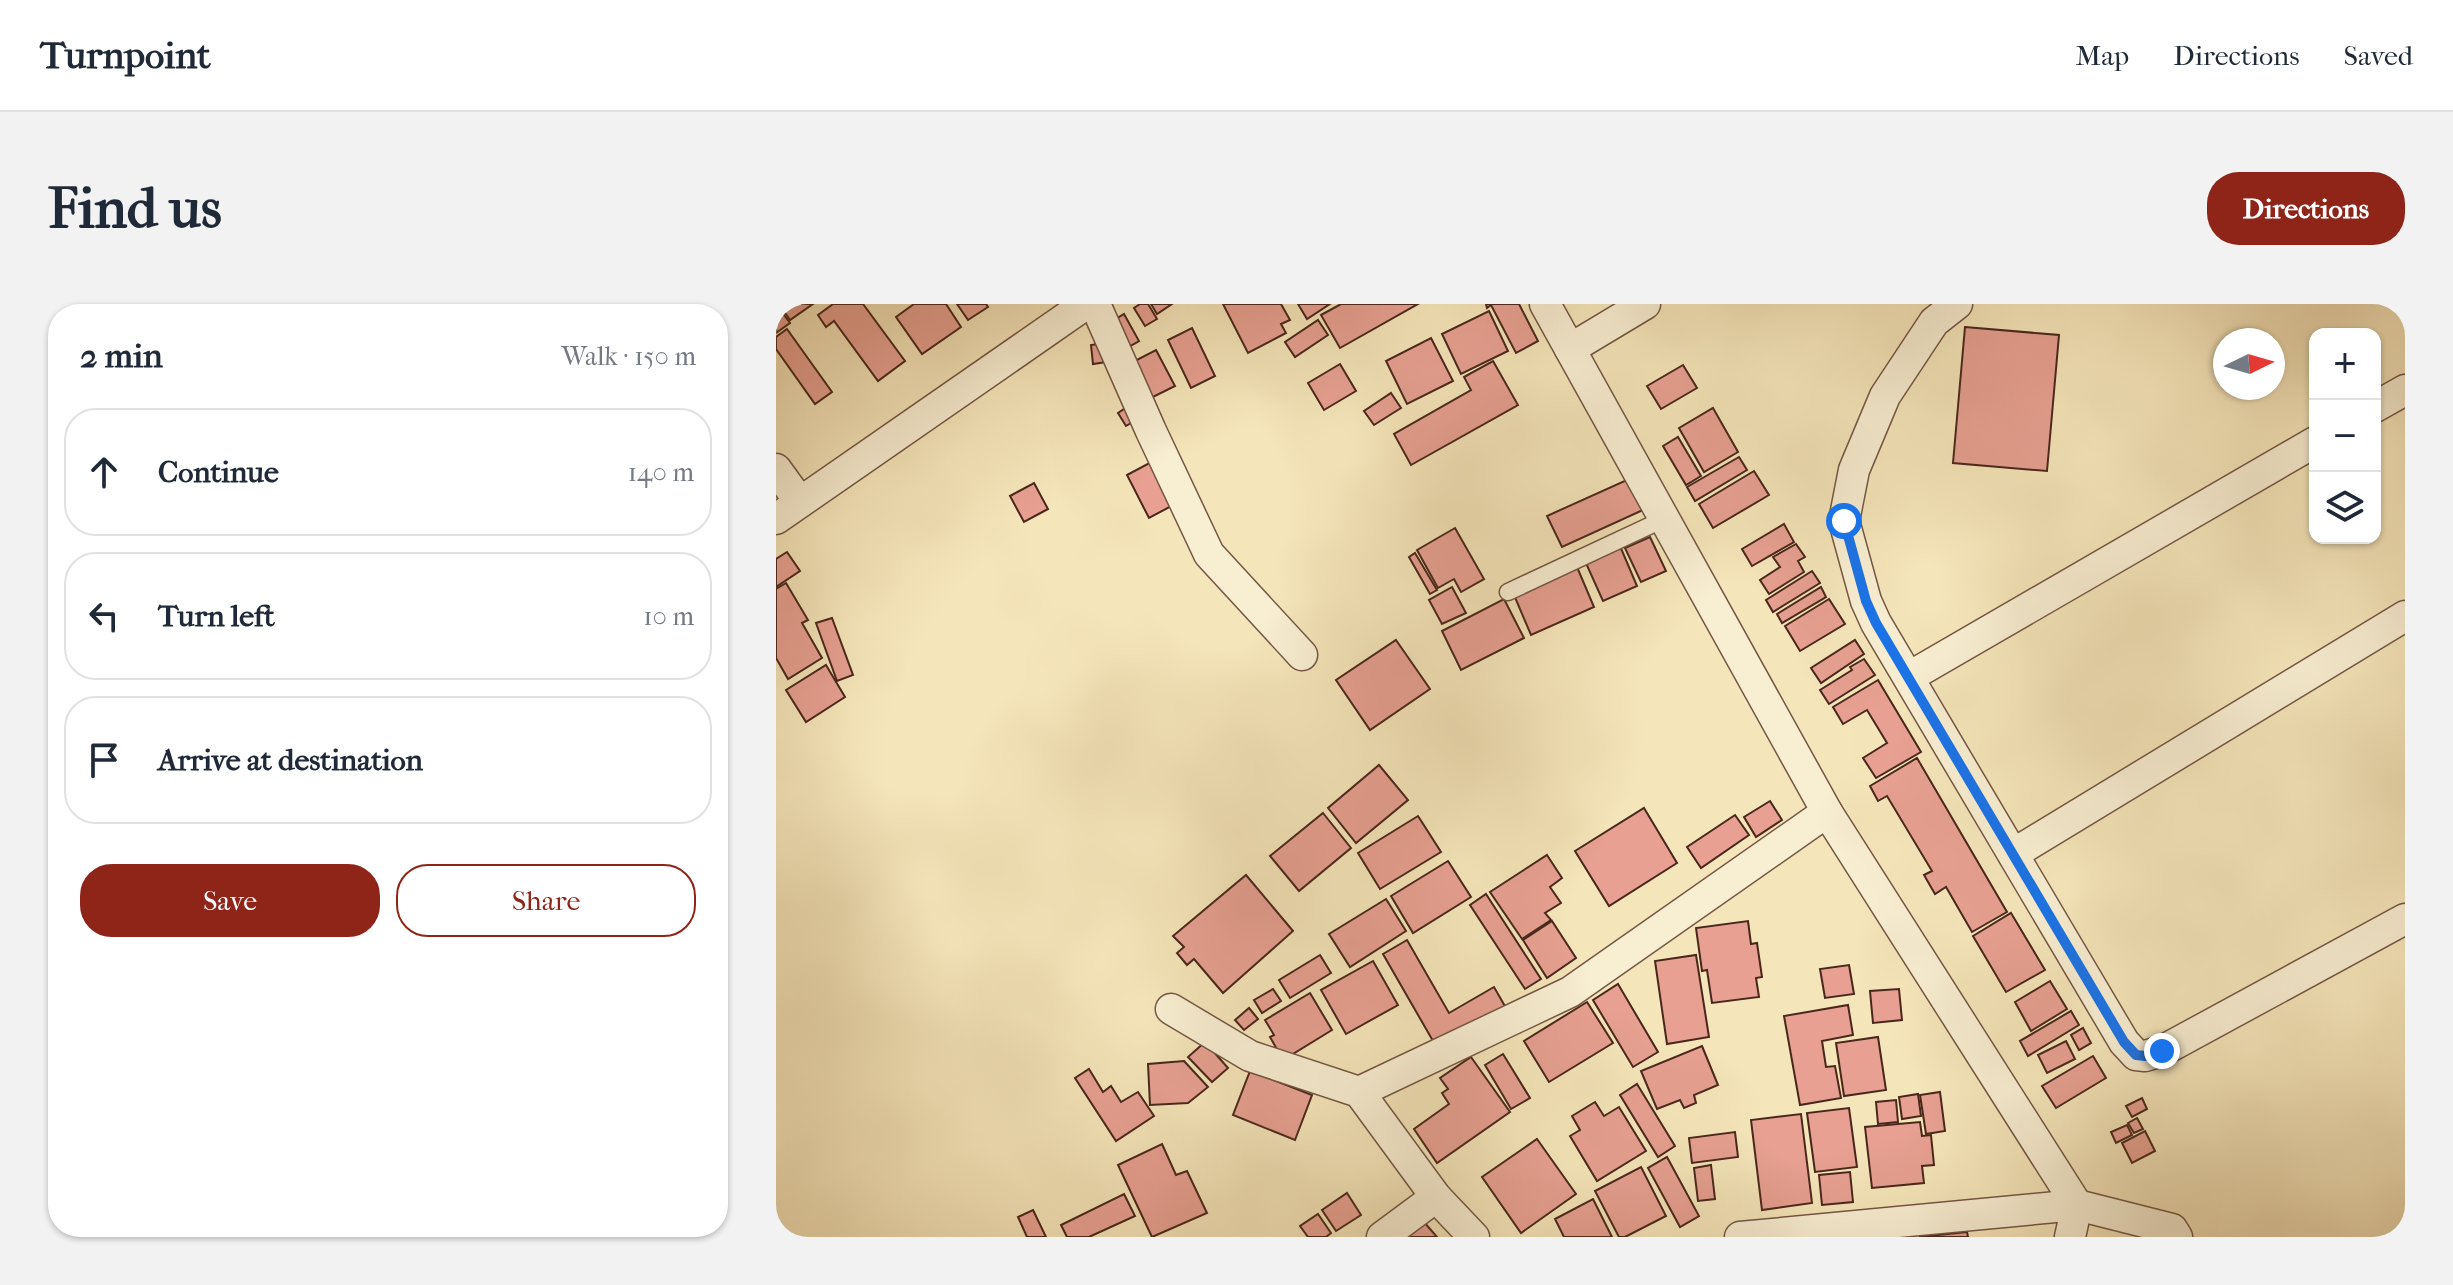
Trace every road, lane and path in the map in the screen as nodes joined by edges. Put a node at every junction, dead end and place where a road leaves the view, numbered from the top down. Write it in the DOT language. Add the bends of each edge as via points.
graph roads {
  1 [pos="1086,304"];
  2 [pos="1095,304"];
  3 [pos="1545,304"];
  4 [pos="1645,304"];
  5 [pos="1957,304"];
  6 [pos="1570,349"];
  7 [pos="2405,390"];
  8 [pos="2381,404"];
  9 [pos="2309,445"];
  10 [pos="776,469"];
  11 [pos="788,511"];
  12 [pos="1664,519"];
  13 [pos="1508,592"];
  14 [pos="2405,616"];
  15 [pos="1302,655"];
  16 [pos="1909,677"];
  17 [pos="1827,812"];
  18 [pos="2013,854"];
  19 [pos="2405,919"];
  20 [pos="1171,1009"];
  21 [pos="1359,1092"];
  22 [pos="1436,1197"];
  23 [pos="2077,1205"];
  24 [pos="1382,1237"];
  25 [pos="1474,1237"];
  26 [pos="1740,1237"];
  27 [pos="2070,1237"];
  28 [pos="2177,1237"];
  1 -- 11 [label="street"];
  2 -- 15 [label="street" via="1209,554"];
  3 -- 6 [label="street"];
  4 -- 6 [label="street"];
  5 -- 16 [label="street" via="1934,322 1885,396 1854,470 1844,521 1866,601"];
  6 -- 12 [label="street"];
  7 -- 8 [label="street"];
  9 -- 16 [label="street"];
  10 -- 11 [label="street"];
  12 -- 13 [label="lane"];
  12 -- 17 [label="street"];
  14 -- 18 [label="street"];
  16 -- 18 [label="street"];
  17 -- 21 [label="street" via="1570,992"];
  17 -- 23 [label="street"];
  18 -- 19 [label="street" via="2136,1055 2162,1051"];
  20 -- 21 [label="street" via="1250,1056"];
  21 -- 22 [label="street"];
  22 -- 24 [label="street"];
  22 -- 25 [label="street"];
  23 -- 26 [label="street"];
  23 -- 27 [label="street"];
  23 -- 28 [label="street" via="2172,1229"];
}
